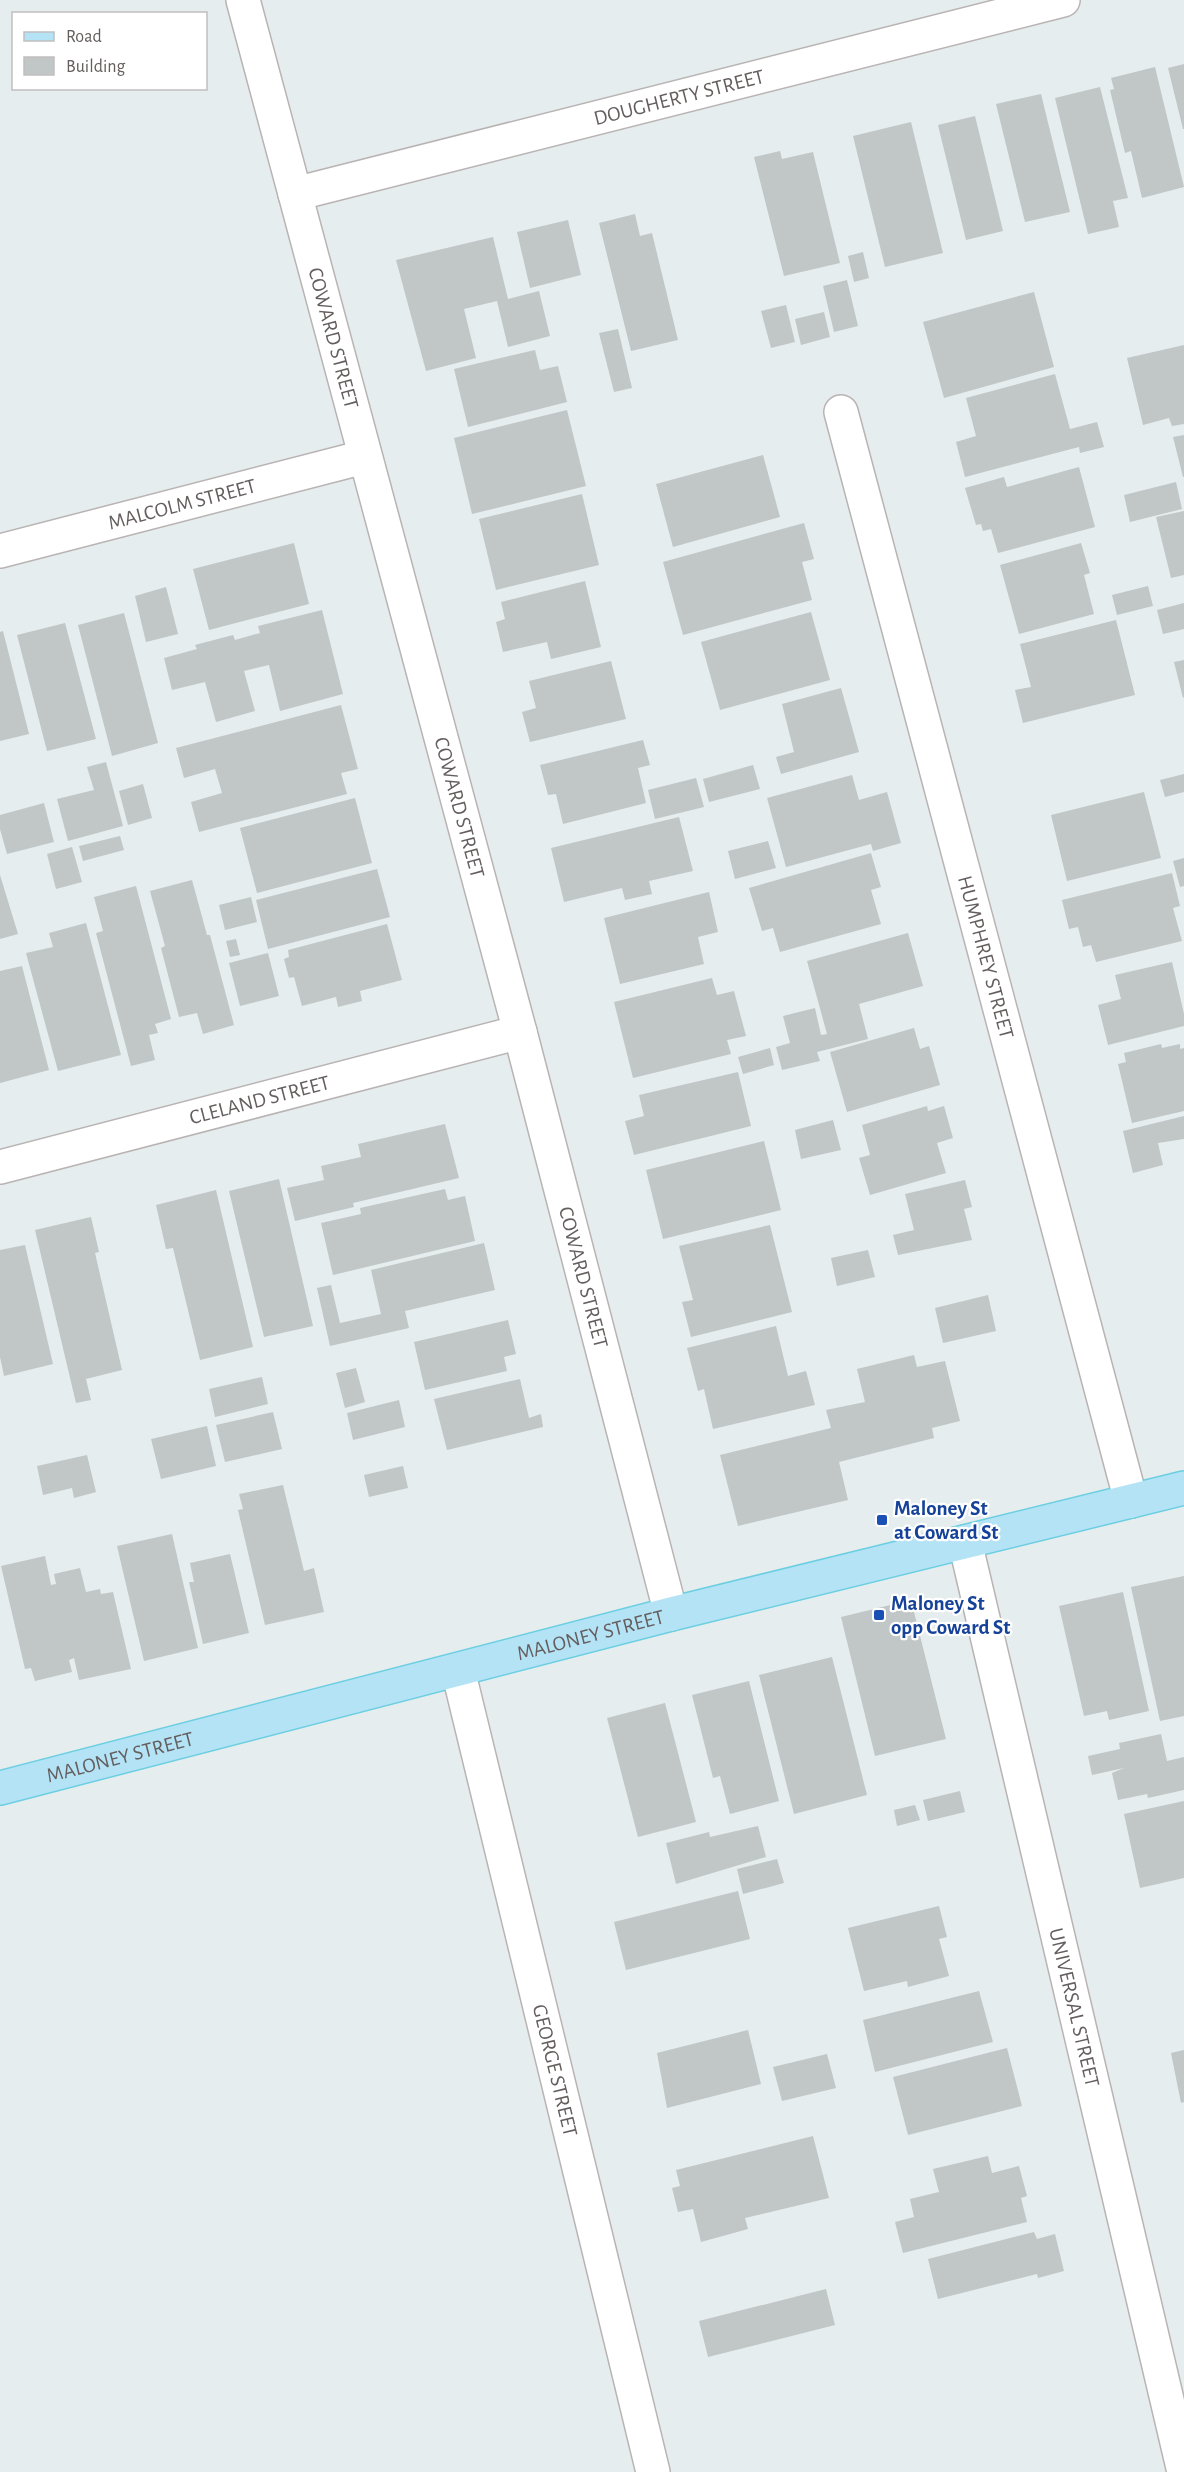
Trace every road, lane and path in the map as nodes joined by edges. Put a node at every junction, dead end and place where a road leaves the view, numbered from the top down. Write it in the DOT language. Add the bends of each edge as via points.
graph roads {
  1 [pos="243,0"];
  2 [pos="1062,0"];
  3 [pos="295,194"];
  4 [pos="841,412"];
  5 [pos="364,457"];
  6 [pos="0,551"];
  7 [pos="520,1032"];
  8 [pos="0,1167"];
  9 [pos="1184,1488"];
  10 [pos="1131,1501"];
  11 [pos="965,1542"];
  12 [pos="671,1614"];
  13 [pos="458,1670"];
  14 [pos="0,1788"];
  15 [pos="653,2472"];
  16 [pos="1184,2472"];
  1 -- 3 [label="street, COWARD STREET"];
  2 -- 3 [label="street, DOUGHERTY STREET"];
  3 -- 5 [label="street, COWARD STREET"];
  4 -- 10 [label="street, HUMPHREY STREET"];
  5 -- 6 [label="street, MALCOLM STREET"];
  5 -- 7 [label="street, COWARD STREET"];
  7 -- 8 [label="street, CLELAND STREET"];
  7 -- 12 [label="street, COWARD STREET"];
  9 -- 10 [label="main road, MALONEY STREET"];
  10 -- 11 [label="main road, MALONEY STREET"];
  11 -- 12 [label="main road, MALONEY STREET"];
  11 -- 16 [label="street, UNIVERSAL STREET"];
  12 -- 13 [label="main road, MALONEY STREET"];
  13 -- 14 [label="main road, MALONEY STREET"];
  13 -- 15 [label="street, GEORGE STREET"];
}
